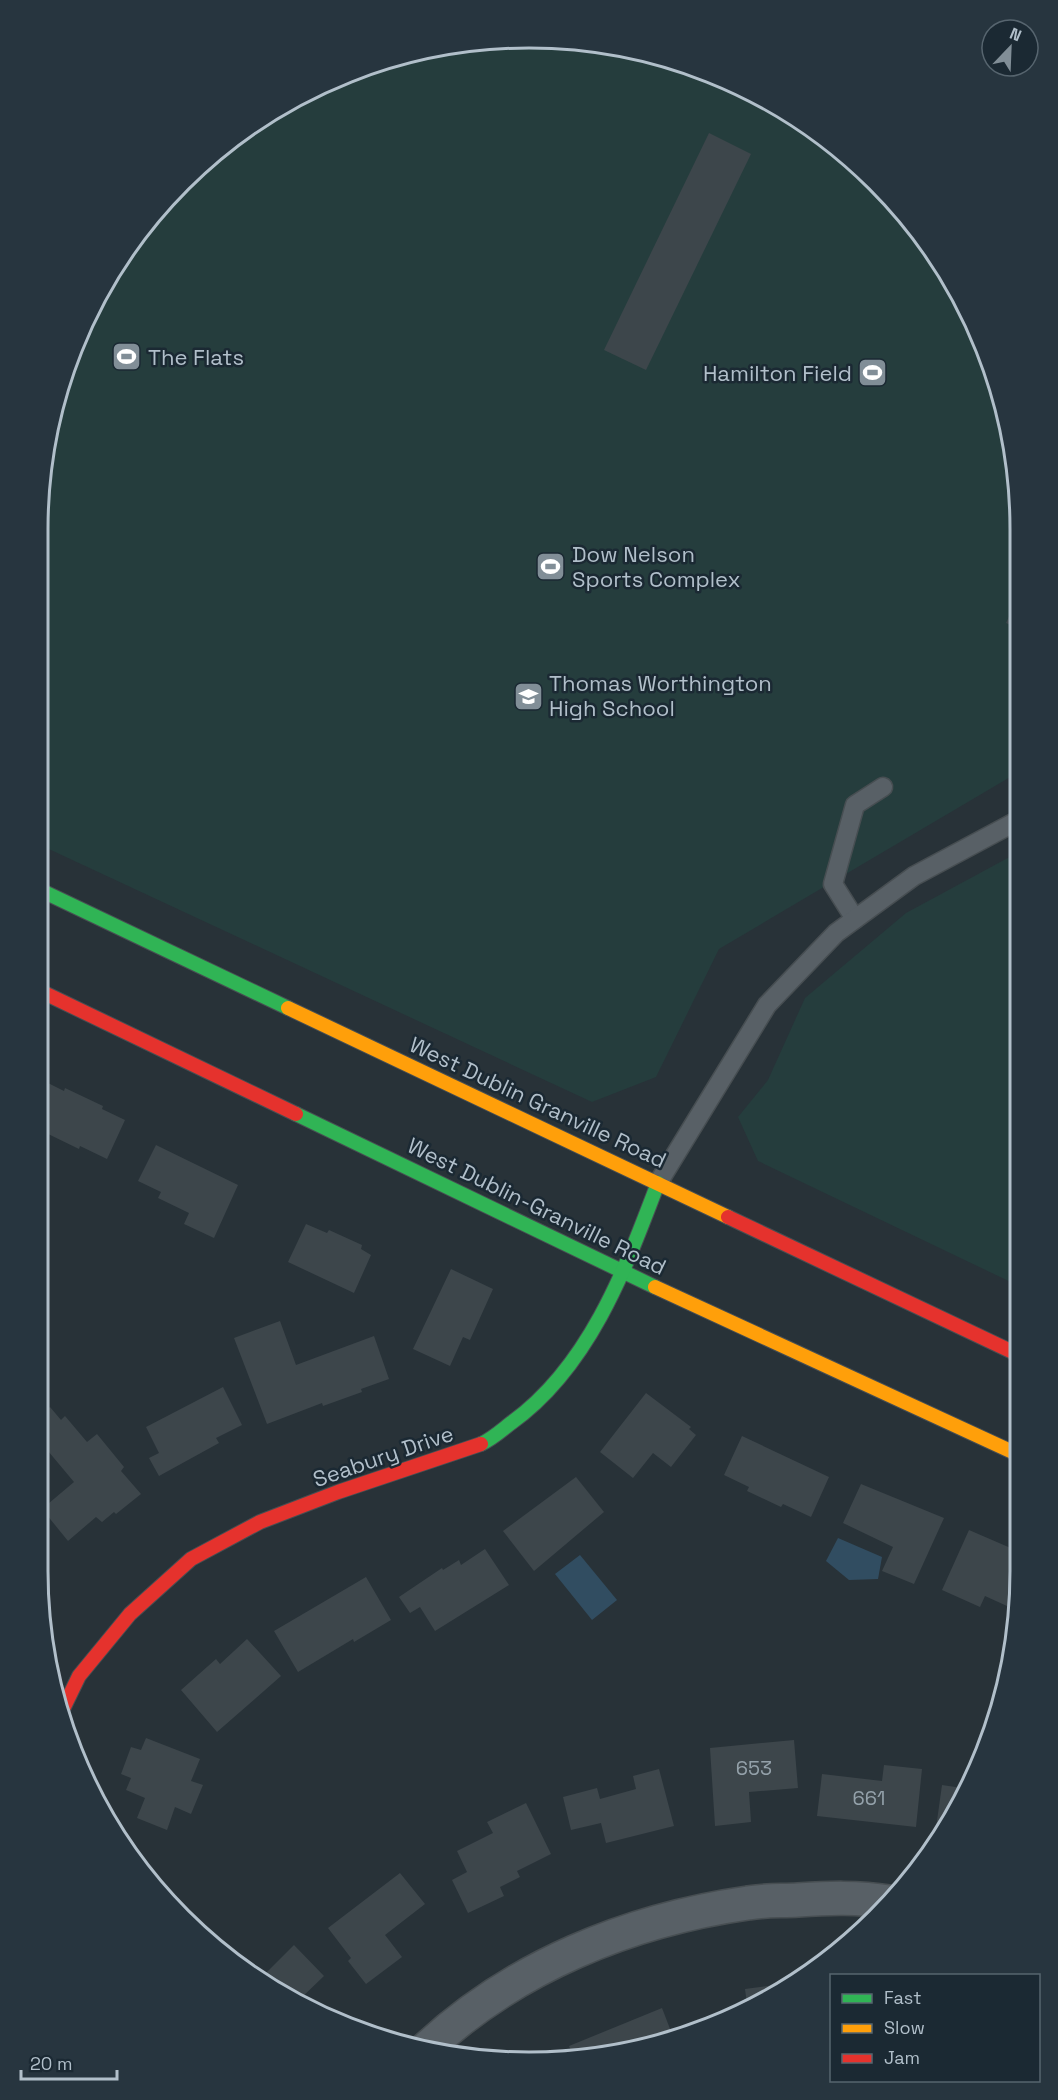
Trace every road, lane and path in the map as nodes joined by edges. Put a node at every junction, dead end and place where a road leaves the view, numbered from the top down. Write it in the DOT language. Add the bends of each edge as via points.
graph roads {
  1 [pos="883,787"];
  2 [pos="1010,825"];
  3 [pos="48,894"];
  4 [pos="855,919"];
  5 [pos="48,995"];
  6 [pos="658,1183"];
  7 [pos="624,1272"];
  8 [pos="1010,1351"];
  9 [pos="1010,1451"];
  10 [pos="66,1702"];
  11 [pos="879,1901"];
  12 [pos="433,2043"];
  1 -- 4 [label="lane" via="855,805 832,884"];
  2 -- 4 [label="lane" via="914,876"];
  3 -- 6 [label="street, West Dublin Granville Road"];
  4 -- 6 [label="lane" via="836,933 767,1005"];
  5 -- 7 [label="street, West Dublin-Granville Road"];
  6 -- 7 [label="street, Seabury Drive"];
  6 -- 8 [label="street, West Dublin Granville Road"];
  7 -- 9 [label="street, West Dublin-Granville Road"];
  7 -- 10 [label="street, Seabury Drive" via="570,1367 531,1408 484,1443 260,1522 191,1559 130,1614 79,1676"];
  11 -- 12 [label="street" via="750,1902 676,1916 593,1943 547,1964 478,2006"];
}
